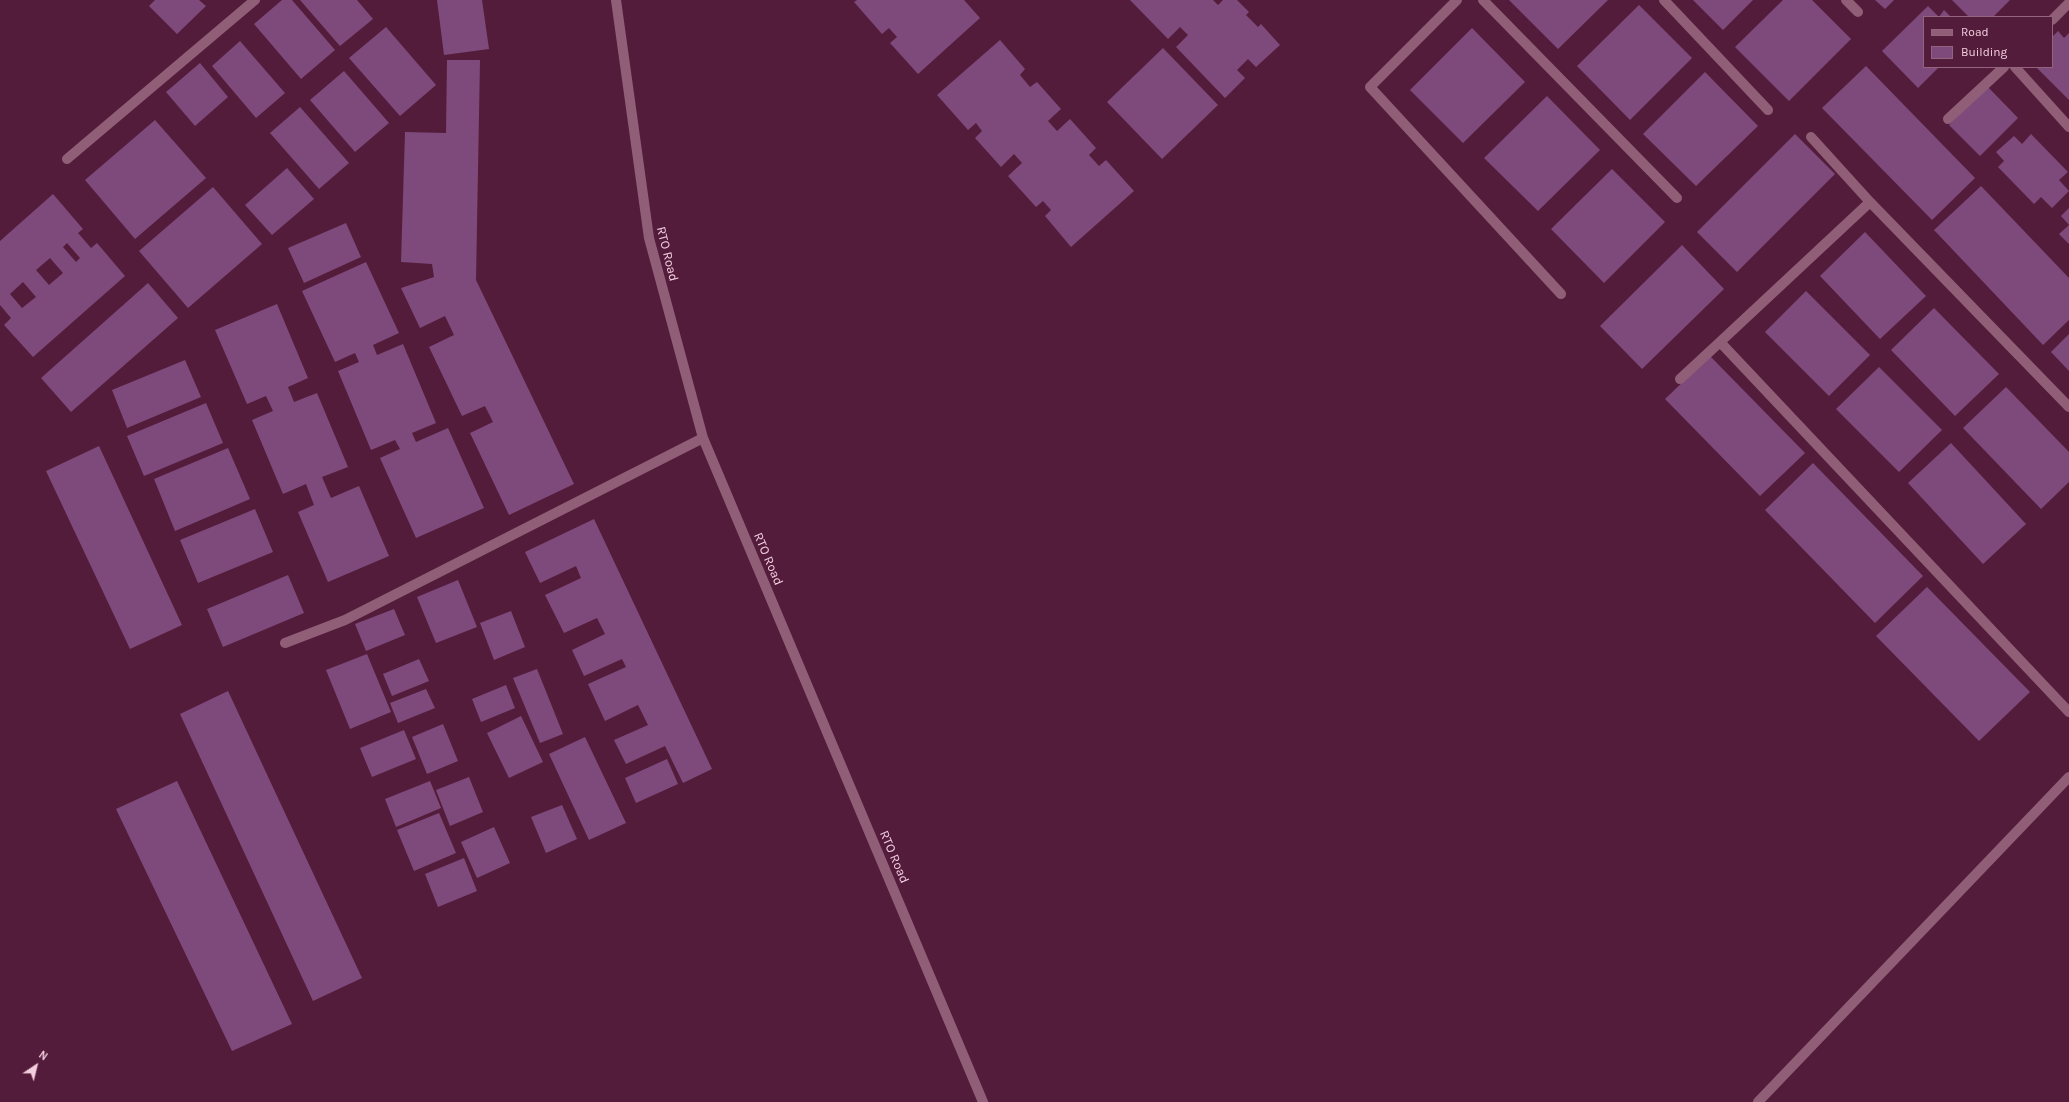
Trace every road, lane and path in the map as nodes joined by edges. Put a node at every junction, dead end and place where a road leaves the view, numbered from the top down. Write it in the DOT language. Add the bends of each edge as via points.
graph roads {
  1 [pos="255,0"];
  2 [pos="616,0"];
  3 [pos="1456,0"];
  4 [pos="1483,0"];
  5 [pos="1664,0"];
  6 [pos="1846,0"];
  7 [pos="2069,3"];
  8 [pos="1858,12"];
  9 [pos="2053,19"];
  10 [pos="2003,68"];
  11 [pos="2016,68"];
  12 [pos="1768,110"];
  13 [pos="1948,119"];
  14 [pos="2069,127"];
  15 [pos="1811,137"];
  16 [pos="67,159"];
  17 [pos="1677,198"];
  18 [pos="1870,202"];
  19 [pos="1562,294"];
  20 [pos="1720,342"];
  21 [pos="1680,379"];
  22 [pos="2069,406"];
  23 [pos="703,438"];
  24 [pos="285,642"];
  25 [pos="2069,712"];
  26 [pos="2069,777"];
  27 [pos="983,1102"];
  28 [pos="1758,1102"];
  1 -- 16 [label="street"];
  2 -- 23 [label="street, RTO Road" via="648,238"];
  3 -- 19 [label="street" via="1370,87"];
  4 -- 17 [label="street"];
  5 -- 12 [label="street"];
  6 -- 8 [label="street"];
  7 -- 9 [label="street"];
  10 -- 13 [label="street"];
  11 -- 14 [label="street"];
  15 -- 18 [label="street"];
  18 -- 20 [label="street"];
  18 -- 22 [label="street"];
  20 -- 21 [label="street"];
  20 -- 25 [label="street"];
  23 -- 24 [label="street" via="345,620"];
  23 -- 27 [label="street, RTO Road"];
  26 -- 28 [label="street"];
}
